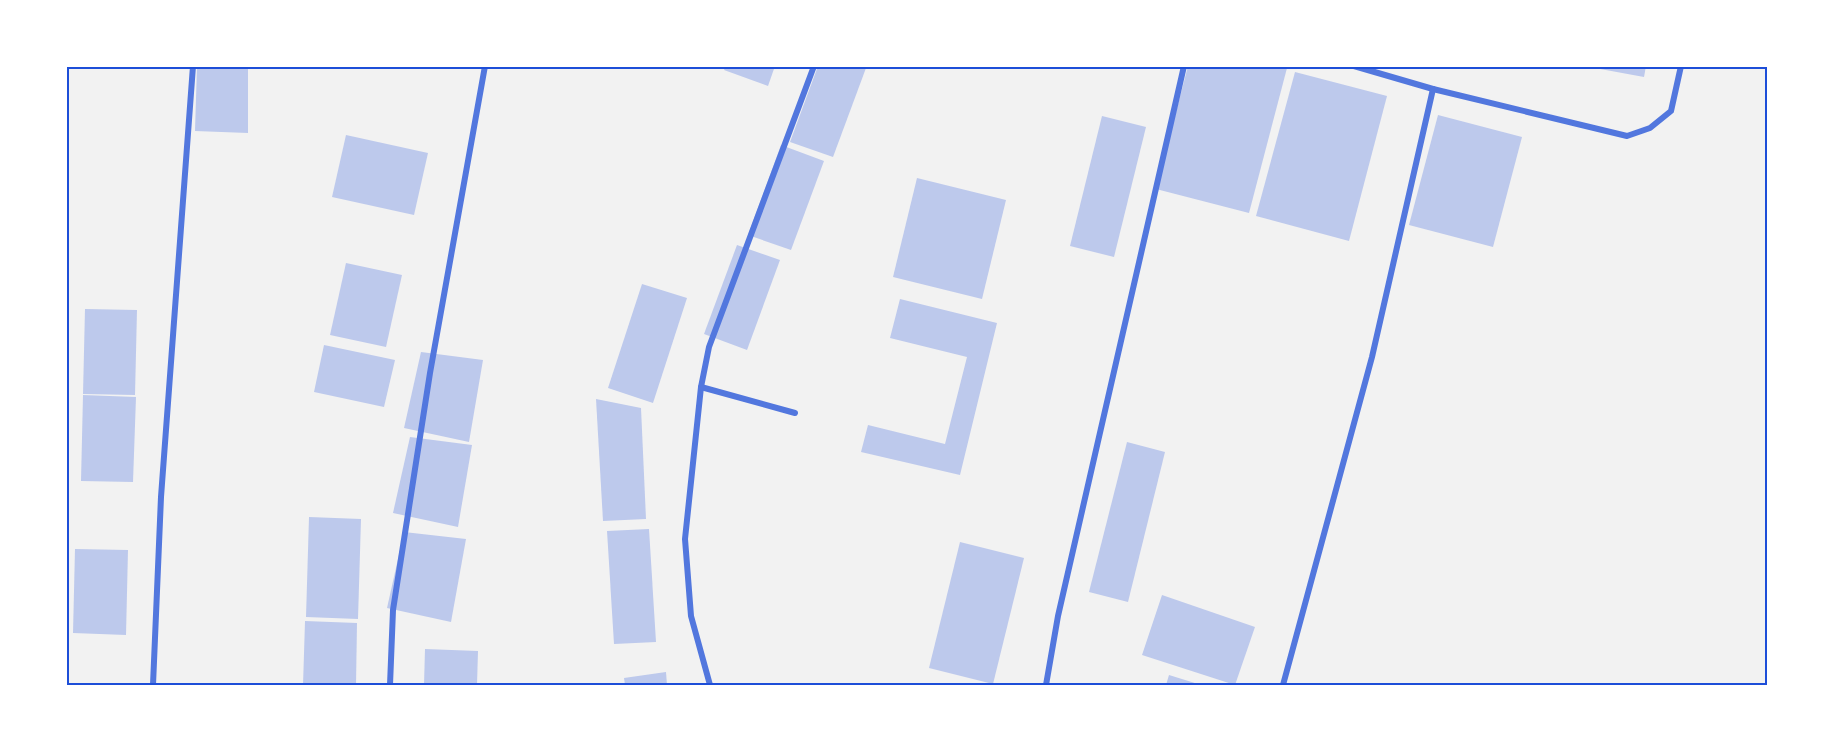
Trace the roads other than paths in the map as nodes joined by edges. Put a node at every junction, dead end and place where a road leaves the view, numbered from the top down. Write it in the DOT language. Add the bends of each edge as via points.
graph roads {
  1 [pos="193,66"];
  2 [pos="484,66"];
  3 [pos="814,66"];
  4 [pos="1184,66"];
  5 [pos="1354,66"];
  6 [pos="1681,66"];
  7 [pos="1433,89"];
  8 [pos="701,387"];
  9 [pos="795,413"];
  10 [pos="153,685"];
  11 [pos="390,685"];
  12 [pos="710,685"];
  13 [pos="1046,685"];
  14 [pos="1283,685"];
  1 -- 10 [label="street" via="161,497"];
  2 -- 11 [label="street" via="394,598"];
  3 -- 8 [label="street" via="709,347"];
  4 -- 13 [label="street" via="1058,616"];
  5 -- 7 [label="street"];
  6 -- 7 [label="street" via="1671,111 1650,128 1628,136"];
  7 -- 14 [label="street" via="1372,357"];
  8 -- 9 [label="street"];
  8 -- 12 [label="street" via="685,539 691,616"];
}
